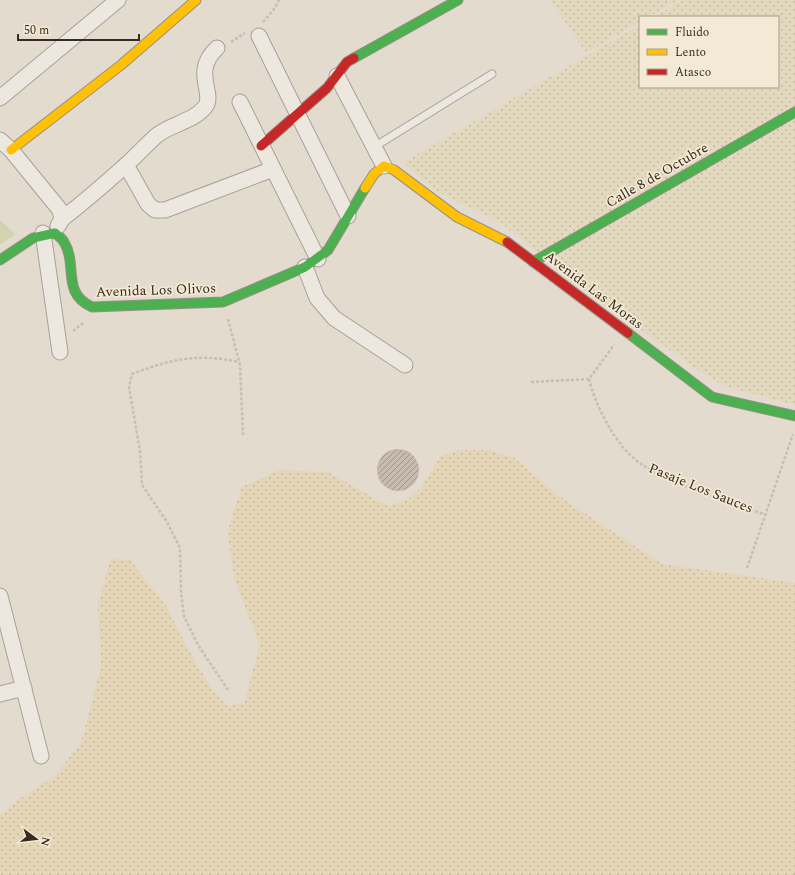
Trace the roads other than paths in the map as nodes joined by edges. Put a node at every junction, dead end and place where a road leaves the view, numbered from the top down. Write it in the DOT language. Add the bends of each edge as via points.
graph roads {
  1 [pos="118,0"];
  2 [pos="196,0"];
  3 [pos="458,0"];
  4 [pos="259,36"];
  5 [pos="218,48"];
  6 [pos="492,74"];
  7 [pos="337,76"];
  8 [pos="0,98"];
  9 [pos="240,102"];
  10 [pos="298,112"];
  11 [pos="795,112"];
  12 [pos="5,145"];
  13 [pos="262,146"];
  14 [pos="374,147"];
  15 [pos="126,165"];
  16 [pos="384,166"];
  17 [pos="273,169"];
  18 [pos="348,216"];
  19 [pos="53,228"];
  20 [pos="318,259"];
  21 [pos="0,260"];
  22 [pos="533,262"];
  23 [pos="305,267"];
  24 [pos="60,352"];
  25 [pos="406,365"];
  26 [pos="795,416"];
  27 [pos="0,596"];
  28 [pos="24,688"];
  29 [pos="0,694"];
  30 [pos="41,756"];
  1 -- 8 [label="street"];
  2 -- 12 [label="street" via="122,65"];
  3 -- 7 [label="street" via="347,62"];
  4 -- 10 [label="street"];
  5 -- 15 [label="street" via="210,55 206,64 204,78 207,105 192,117 169,126"];
  6 -- 14 [label="lane"];
  7 -- 10 [label="street" via="327,88"];
  7 -- 14 [label="street"];
  9 -- 13 [label="street"];
  10 -- 13 [label="street"];
  10 -- 18 [label="street"];
  11 -- 22 [label="street, Calle 8 de Octubre"];
  12 -- 19 [label="street" via="60,210"];
  13 -- 17 [label="street"];
  14 -- 16 [label="street"];
  15 -- 17 [label="street" via="148,204 155,210 165,210"];
  15 -- 19 [label="street"];
  16 -- 18 [label="street, Avenida Los Olivos" via="374,174"];
  16 -- 22 [label="street, Avenida Las Moras" via="394,170 457,217 503,239"];
  17 -- 20 [label="street"];
  18 -- 20 [label="street, Avenida Los Olivos" via="328,250"];
  19 -- 21 [label="street" via="34,237"];
  19 -- 23 [label="street, Avenida Los Olivos" via="64,241 75,294 83,303 92,307 223,302"];
  19 -- 24 [label="street"];
  20 -- 23 [label="street, Avenida Los Olivos"];
  22 -- 26 [label="street, Avenida Las Moras" via="712,397"];
  23 -- 25 [label="street" via="317,298 334,318"];
  27 -- 28 [label="street"];
  28 -- 29 [label="street"];
  28 -- 30 [label="street"];
}
